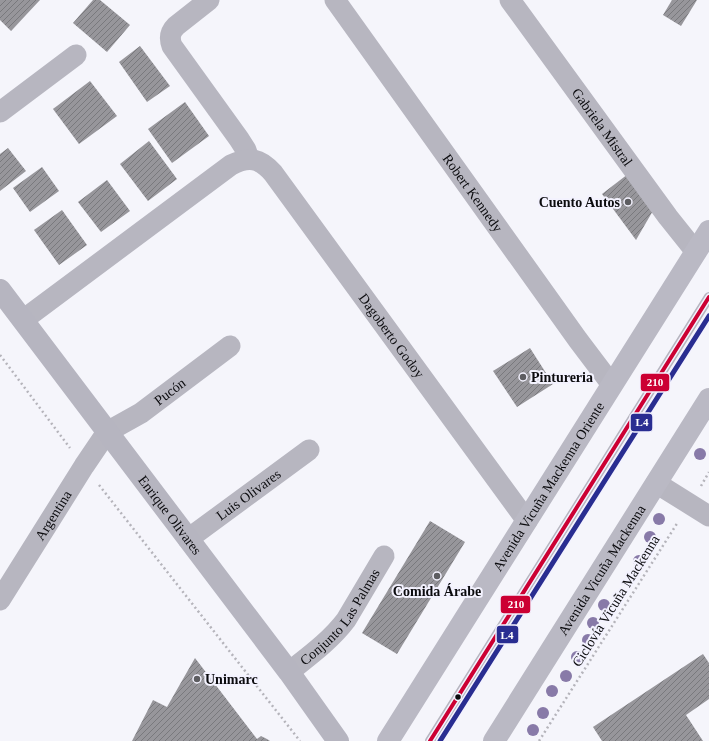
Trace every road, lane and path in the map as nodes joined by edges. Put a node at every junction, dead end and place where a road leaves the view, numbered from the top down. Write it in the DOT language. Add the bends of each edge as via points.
graph roads {
  1 [pos="209,0"];
  2 [pos="335,0"];
  3 [pos="510,0"];
  4 [pos="76,55"];
  5 [pos="0,112"];
  6 [pos="249,159"];
  7 [pos="709,231"];
  8 [pos="696,252"];
  9 [pos="0,290"];
  10 [pos="709,297"];
  11 [pos="23,320"];
  12 [pos="230,346"];
  13 [pos="0,354"];
  14 [pos="612,385"];
  15 [pos="709,399"];
  16 [pos="107,432"];
  17 [pos="309,450"];
  18 [pos="84,466"];
  19 [pos="709,472"];
  20 [pos="656,483"];
  21 [pos="690,503"];
  22 [pos="709,516"];
  23 [pos="527,521"];
  24 [pos="188,539"];
  25 [pos="384,556"];
  26 [pos="0,600"];
  27 [pos="289,672"];
  28 [pos="300,741"];
  29 [pos="338,741"];
  30 [pos="388,741"];
  31 [pos="430,741"];
  32 [pos="494,741"];
  33 [pos="539,741"];
  1 -- 6 [label="street" via="172,30 170,41 239,139"];
  2 -- 14 [label="street, Robert Kennedy"];
  3 -- 8 [label="street, Gabriela Mistral"];
  4 -- 5 [label="street"];
  6 -- 11 [label="street" via="231,165"];
  6 -- 23 [label="street, Dagoberto Godoy" via="259,161 273,173"];
  7 -- 8 [label="main road, Avenida Vicuña Mackenna Oriente"];
  8 -- 14 [label="main road, Avenida Vicuña Mackenna Oriente"];
  9 -- 11 [label="main road, Enrique Olivares"];
  10 -- 31 [label="lane"];
  11 -- 16 [label="main road, Enrique Olivares"];
  12 -- 16 [label="street, Pucón" via="141,413"];
  13 -- 18 [label="path"];
  14 -- 23 [label="main road, Avenida Vicuña Mackenna Oriente"];
  15 -- 20 [label="main road, Avenida Vicuña Mackenna"];
  16 -- 18 [label="street, Argentina"];
  16 -- 24 [label="main road, Enrique Olivares"];
  17 -- 24 [label="street, Luis Olivares"];
  18 -- 26 [label="street, Argentina"];
  18 -- 28 [label="path"];
  19 -- 21 [label="path, Ciclovía Vicuña Mackenna"];
  20 -- 21 [label="street"];
  20 -- 32 [label="main road, Avenida Vicuña Mackenna"];
  21 -- 22 [label="street"];
  21 -- 33 [label="path, Ciclovía Vicuña Mackenna"];
  23 -- 30 [label="main road, Avenida Vicuña Mackenna Oriente"];
  24 -- 27 [label="main road, Enrique Olivares"];
  25 -- 27 [label="street, Conjunto Las Palmas" via="340,628"];
  27 -- 29 [label="main road, Enrique Olivares"];
}
